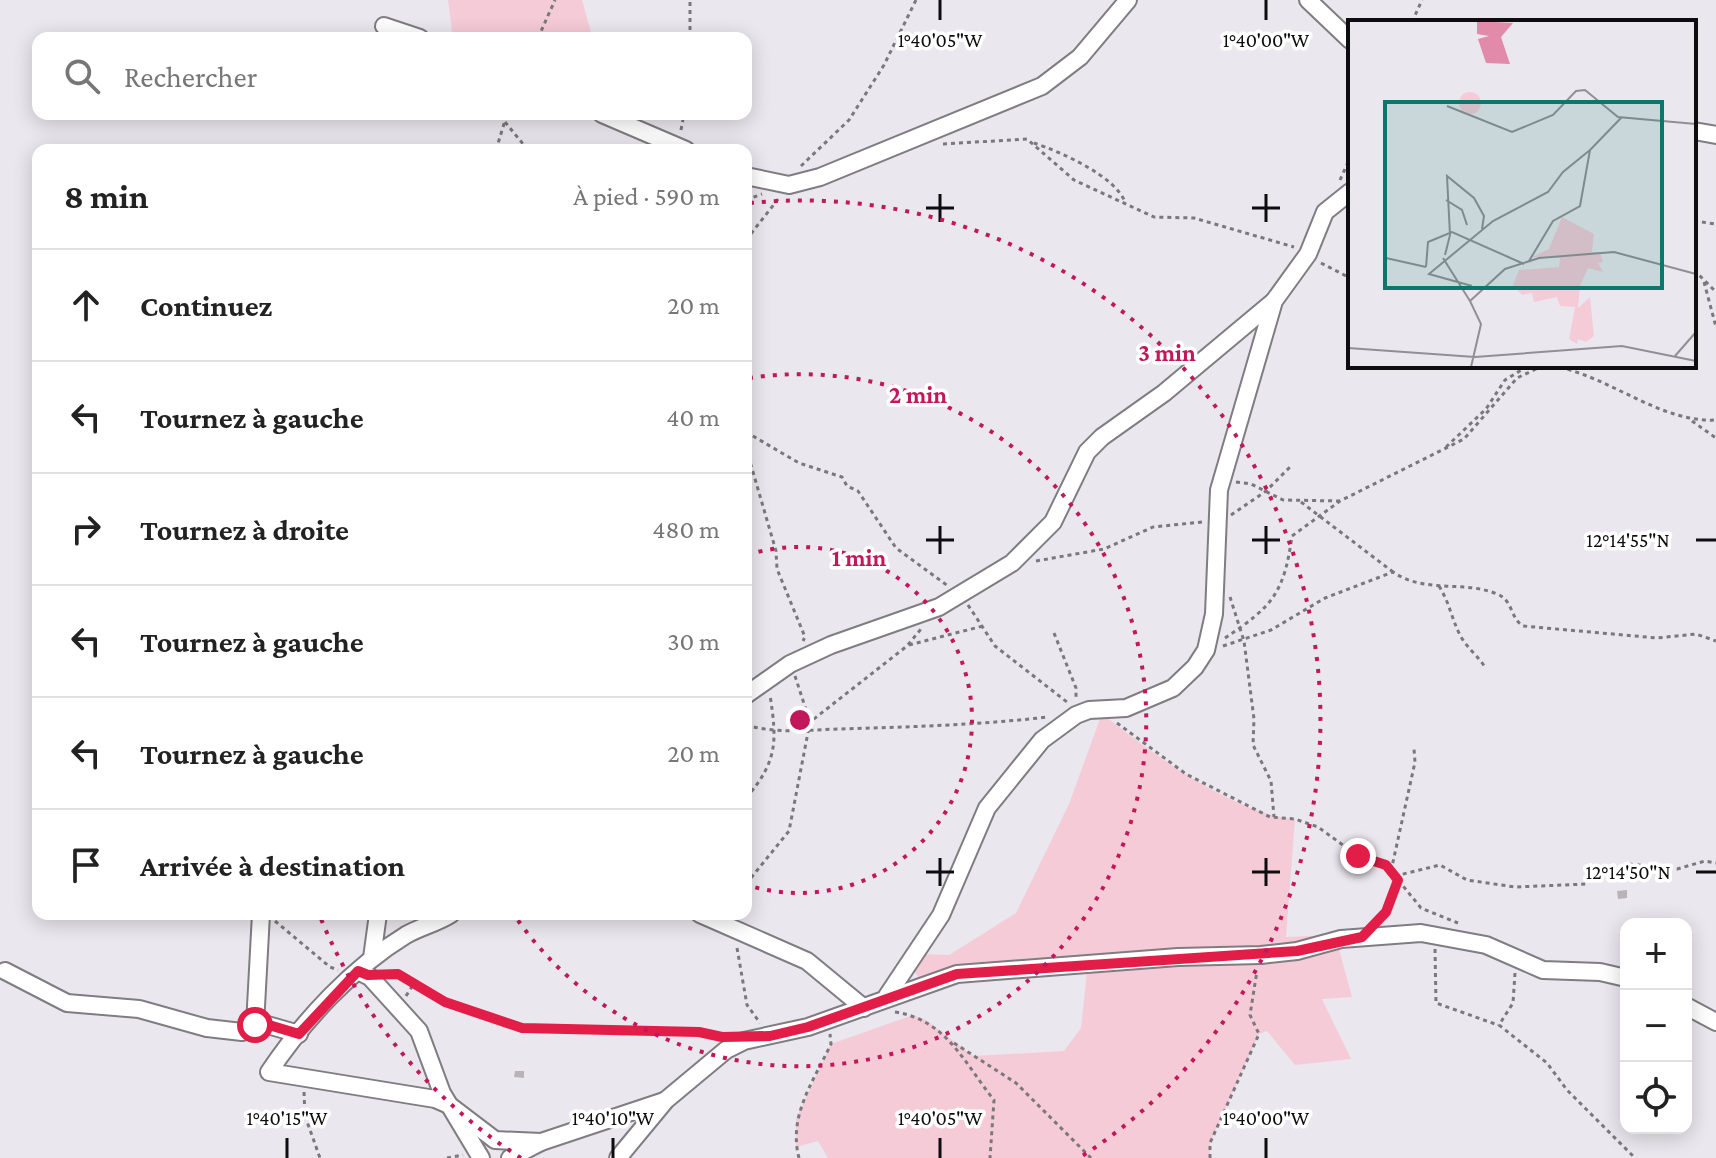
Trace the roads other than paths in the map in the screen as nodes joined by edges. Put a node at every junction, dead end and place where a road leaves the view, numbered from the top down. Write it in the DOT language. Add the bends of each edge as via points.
graph roads {
  1 [pos="1128,0"];
  2 [pos="1308,0"];
  3 [pos="384,26"];
  4 [pos="402,32"];
  5 [pos="1348,38"];
  6 [pos="616,120"];
  7 [pos="1696,131"];
  8 [pos="1716,135"];
  9 [pos="672,144"];
  10 [pos="752,177"];
  11 [pos="1348,194"];
  12 [pos="1274,301"];
  13 [pos="752,691"];
  14 [pos="263,920"];
  15 [pos="377,920"];
  16 [pos="438,920"];
  17 [pos="714,920"];
  18 [pos="372,958"];
  19 [pos="5,971"];
  20 [pos="363,973"];
  21 [pos="1620,977"];
  22 [pos="887,1004"];
  23 [pos="864,1008"];
  24 [pos="1692,1009"];
  25 [pos="1716,1022"];
  26 [pos="255,1025"];
  27 [pos="299,1034"];
  28 [pos="666,1100"];
  29 [pos="449,1105"];
  30 [pos="541,1142"];
  31 [pos="481,1158"];
  32 [pos="510,1158"];
  33 [pos="618,1158"];
  1 -- 10 [label="street" via="1080,57 1042,86 820,177 789,185"];
  2 -- 5 [label="street"];
  3 -- 4 [label="street"];
  6 -- 9 [label="street"];
  7 -- 8 [label="street"];
  11 -- 12 [label="street" via="1325,212 1308,254"];
  12 -- 13 [label="street" via="1102,437 1087,452 1053,522 1012,563 961,596 790,664"];
  12 -- 22 [label="street" via="1219,490 1214,614 1206,650 1173,688 1126,708 1089,710 1042,740 1004,783 973,835 941,915"];
  14 -- 26 [label="street"];
  15 -- 18 [label="street"];
  16 -- 18 [label="street"];
  17 -- 23 [label="street" via="807,961"];
  18 -- 20 [label="street"];
  19 -- 26 [label="street" via="67,1003 139,1009 236,1031"];
  20 -- 27 [label="street"];
  20 -- 29 [label="street" via="419,1031"];
  21 -- 22 [label="street" via="1543,970 1469,940 1421,933 1362,937 1261,955 987,970 957,974"];
  22 -- 23 [label="street"];
  23 -- 28 [label="street" via="726,1050"];
  24 -- 25 [label="street"];
  26 -- 27 [label="street"];
  27 -- 29 [label="street" via="269,1072"];
  28 -- 30 [label="street"];
  28 -- 33 [label="street"];
  29 -- 30 [label="street" via="500,1142"];
  29 -- 31 [label="street"];
  30 -- 32 [label="street"];
}
